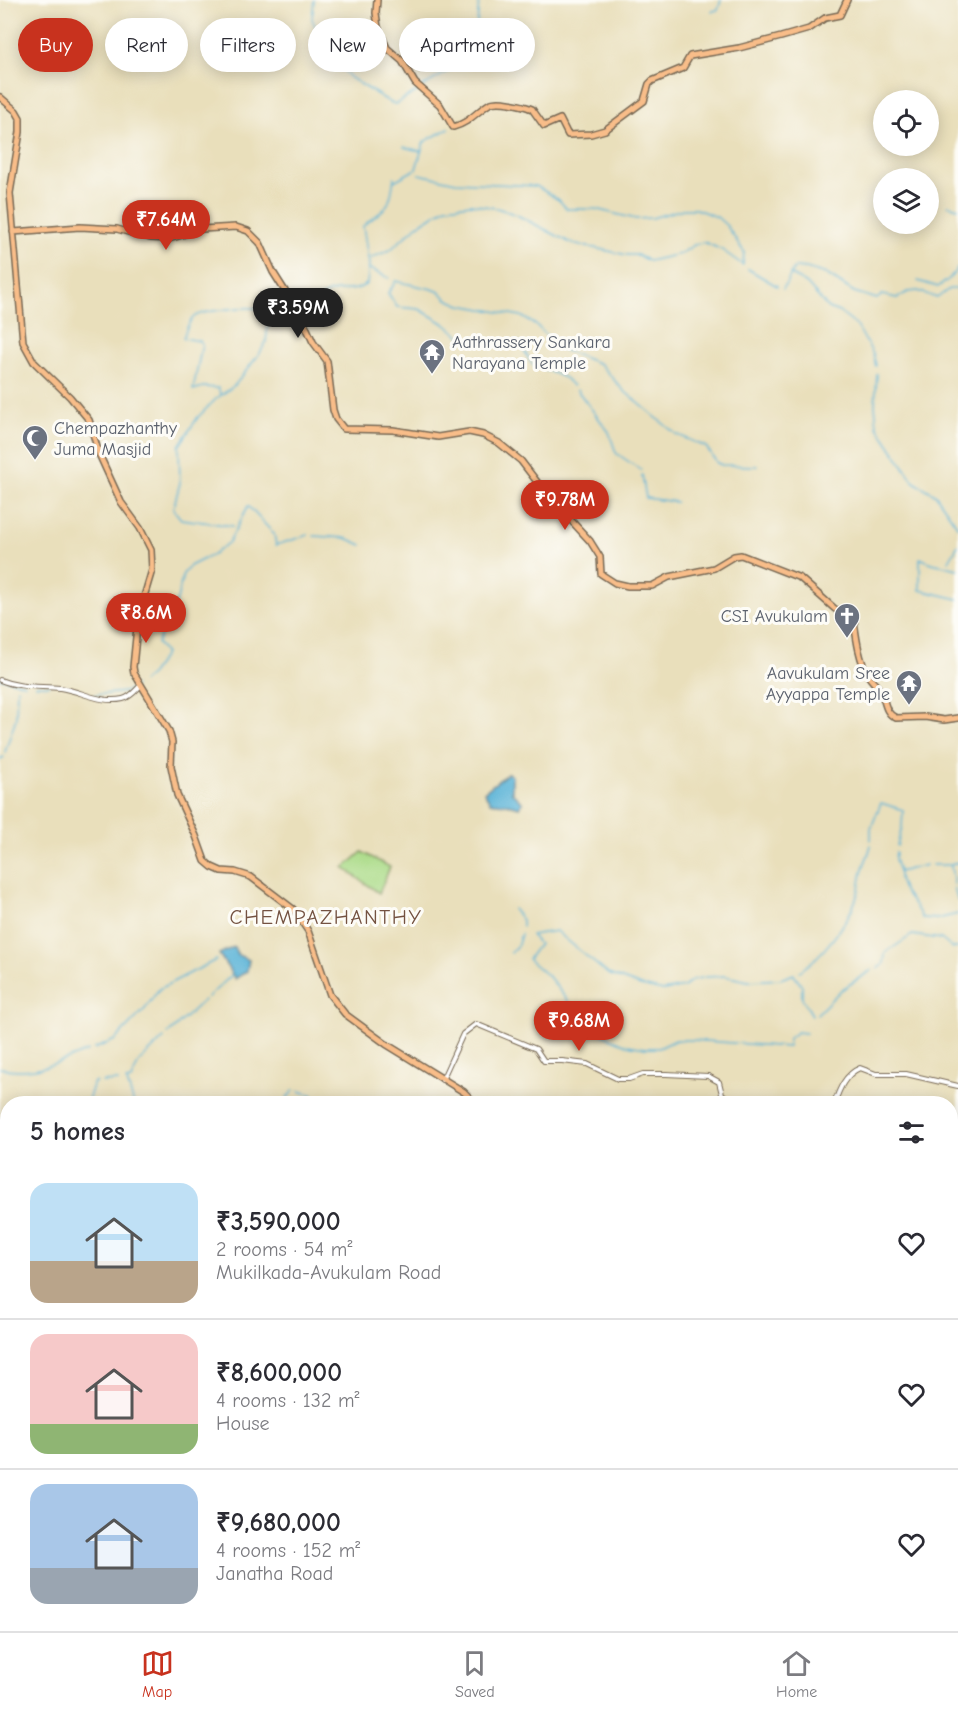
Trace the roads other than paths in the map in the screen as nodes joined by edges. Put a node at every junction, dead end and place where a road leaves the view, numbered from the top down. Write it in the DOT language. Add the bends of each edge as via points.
graph roads {
  1 [pos="377,0"];
  2 [pos="847,0"];
  3 [pos="0,98"];
  4 [pos="13,232"];
  5 [pos="0,680"];
  6 [pos="141,685"];
  7 [pos="958,718"];
  8 [pos="442,1080"];
  9 [pos="958,1086"];
  10 [pos="468,1096"];
  11 [pos="725,1096"];
  12 [pos="838,1096"];
  1 -- 2 [label="main road" via="376,13 387,48 402,61 420,88 440,105 453,127 496,102 532,108 543,126 560,118 568,135 591,134 611,126 644,101 649,84 683,68 690,56 739,48 809,29 825,18 840,15"];
  3 -- 4 [label="main road" via="20,118 10,193"];
  4 -- 6 [label="main road" via="24,348 89,420 99,454 121,502 151,550 152,570 138,617 133,660 134,673"];
  4 -- 7 [label="main road" via="80,227 169,239 202,229 236,227 248,231 260,243 273,272 327,361 333,410 341,428 438,437 469,432 499,442 521,461 590,541 600,557 601,574 615,583 652,586 669,577 714,568 741,555 800,578 835,609 853,614 868,676 880,690 892,717"];
  5 -- 6 [label="street" via="110,700 126,699"];
  6 -- 8 [label="main road" via="169,731 177,795 205,861 221,871 251,877 293,909 308,931 336,1004 365,1030"];
  8 -- 10 [label="main road"];
  8 -- 11 [label="street" via="463,1034 476,1024 536,1049 544,1061 587,1064 618,1079 649,1074 708,1076 719,1082"];
  9 -- 12 [label="street" via="906,1074 876,1074 860,1068 845,1080"];
}
